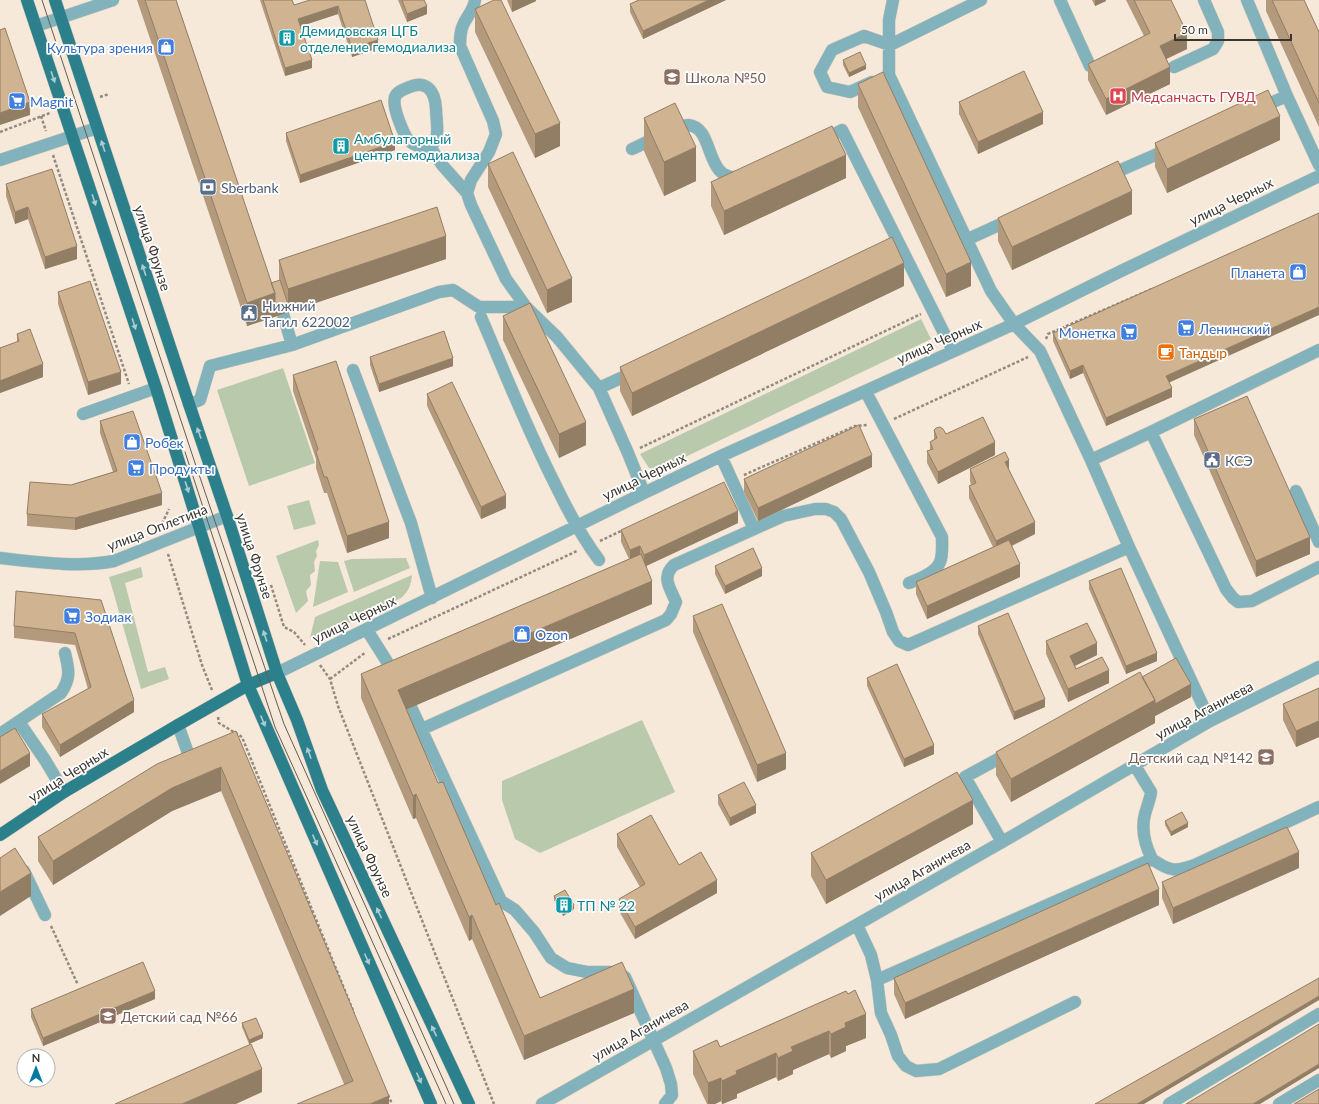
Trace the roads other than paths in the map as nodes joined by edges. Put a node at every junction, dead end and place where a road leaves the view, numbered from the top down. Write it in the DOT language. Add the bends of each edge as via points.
graph roads {
  1 [pos="27,0"];
  2 [pos="54,0"];
  3 [pos="113,0"];
  4 [pos="475,0"];
  5 [pos="893,0"];
  6 [pos="981,0"];
  7 [pos="1060,0"];
  8 [pos="1204,0"];
  9 [pos="1247,0"];
  10 [pos="60,17"];
  11 [pos="36,26"];
  12 [pos="890,45"];
  13 [pos="1090,66"];
  14 [pos="1174,67"];
  15 [pos="889,75"];
  16 [pos="1287,96"];
  17 [pos="1251,112"];
  18 [pos="97,128"];
  19 [pos="73,136"];
  20 [pos="1180,144"];
  21 [pos="430,147"];
  22 [pos="808,147"];
  23 [pos="632,149"];
  24 [pos="0,160"];
  25 [pos="1319,165"];
  26 [pos="748,176"];
  27 [pos="1319,176"];
  28 [pos="1094,182"];
  29 [pos="467,193"];
  30 [pos="1023,214"];
  31 [pos="966,240"];
  32 [pos="900,246"];
  33 [pos="886,252"];
  34 [pos="526,307"];
  35 [pos="283,314"];
  36 [pos="481,317"];
  37 [pos="1014,324"];
  38 [pos="292,345"];
  39 [pos="1319,350"];
  40 [pos="953,351"];
  41 [pos="642,368"];
  42 [pos="353,370"];
  43 [pos="156,388"];
  44 [pos="599,388"];
  45 [pos="866,392"];
  46 [pos="189,404"];
  47 [pos="83,414"];
  48 [pos="1152,432"];
  49 [pos="721,456"];
  50 [pos="1091,460"];
  51 [pos="1296,491"];
  52 [pos="644,493"];
  53 [pos="227,516"];
  54 [pos="576,526"];
  55 [pos="200,528"];
  56 [pos="754,529"];
  57 [pos="1319,542"];
  58 [pos="1129,547"];
  59 [pos="0,558"];
  60 [pos="599,560"];
  61 [pos="1319,567"];
  62 [pos="909,584"];
  63 [pos="432,598"];
  64 [pos="367,630"];
  65 [pos="64,654"];
  66 [pos="1180,656"];
  67 [pos="1166,664"];
  68 [pos="1319,667"];
  69 [pos="277,673"];
  70 [pos="399,681"];
  71 [pos="248,685"];
  72 [pos="411,707"];
  73 [pos="1210,721"];
  74 [pos="19,722"];
  75 [pos="178,725"];
  76 [pos="422,730"];
  77 [pos="0,734"];
  78 [pos="1021,746"];
  79 [pos="1134,764"];
  80 [pos="195,772"];
  81 [pos="965,778"];
  82 [pos="952,785"];
  83 [pos="64,792"];
  84 [pos="1319,807"];
  85 [pos="0,835"];
  86 [pos="1002,842"];
  87 [pos="1152,859"];
  88 [pos="19,860"];
  89 [pos="46,915"];
  90 [pos="857,925"];
  91 [pos="877,980"];
  92 [pos="1075,1002"];
  93 [pos="1319,1014"];
  94 [pos="653,1040"];
  95 [pos="1319,1080"];
  96 [pos="671,1101"];
  97 [pos="431,1104"];
  98 [pos="469,1104"];
  99 [pos="542,1104"];
  100 [pos="1169,1104"];
  101 [pos="1279,1104"];
  1 -- 11 [label="main road"];
  2 -- 10 [label="main road, улица Фрунзе"];
  3 -- 10 [label="street"];
  4 -- 29 [label="street" via="460,35 460,46 493,121 496,134 489,152 471,180"];
  5 -- 12 [label="street" via="889,20"];
  6 -- 12 [label="street"];
  7 -- 13 [label="street"];
  8 -- 14 [label="street" via="1218,32 1218,42 1213,49"];
  9 -- 16 [label="street"];
  10 -- 11 [label="street"];
  10 -- 18 [label="main road, улица Фрунзе"];
  11 -- 19 [label="main road, one-way"];
  12 -- 15 [label="street"];
  12 -- 15 [label="street" via="864,36 832,50 820,72 827,87 850,92"];
  15 -- 31 [label="street"];
  16 -- 17 [label="street"];
  16 -- 25 [label="street"];
  18 -- 19 [label="street"];
  46 -- 18 [label="main road, улица Фрунзе, one-way"];
  19 -- 24 [label="street"];
  19 -- 43 [label="main road, one-way"];
  20 -- 28 [label="street"];
  21 -- 21 [label="street" via="436,139 436,105 428,87 422,84 413,85 396,95 396,112 406,138 420,147"];
  21 -- 29 [label="street"];
  22 -- 32 [label="street" via="842,130"];
  23 -- 26 [label="street" via="682,126 692,126 701,131 718,169 724,175 738,178"];
  27 -- 37 [label="street, улица Черных"];
  29 -- 34 [label="street" via="506,279"];
  30 -- 31 [label="street"];
  31 -- 37 [label="street" via="991,291"];
  32 -- 33 [label="street"];
  32 -- 40 [label="street"];
  34 -- 38 [label="street" via="480,306 453,290 439,292"];
  34 -- 44 [label="street" via="557,337"];
  35 -- 38 [label="street"];
  36 -- 54 [label="street" via="538,451"];
  37 -- 40 [label="street, улица Черных"];
  37 -- 50 [label="street" via="1040,351"];
  38 -- 46 [label="street" via="210,366 200,400"];
  39 -- 48 [label="street"];
  40 -- 45 [label="street, улица Черных"];
  41 -- 44 [label="street"];
  42 -- 63 [label="street" via="411,523"];
  43 -- 47 [label="street"];
  43 -- 55 [label="main road, one-way"];
  44 -- 52 [label="street"];
  45 -- 49 [label="street, улица Черных"];
  45 -- 62 [label="street" via="942,536 940,562"];
  53 -- 46 [label="main road, улица Фрунзе, one-way"];
  48 -- 50 [label="street"];
  48 -- 61 [label="street" via="1226,589 1233,598 1238,602 1252,601"];
  49 -- 52 [label="street, улица Черных"];
  49 -- 56 [label="street"];
  50 -- 58 [label="street"];
  51 -- 57 [label="street"];
  52 -- 54 [label="street, улица Черных"];
  53 -- 55 [label="street, улица Оплетина"];
  69 -- 53 [label="main road, улица Фрунзе, one-way"];
  54 -- 60 [label="street"];
  54 -- 63 [label="street, улица Черных"];
  55 -- 59 [label="street, улица Оплетина" via="114,561 101,563"];
  55 -- 71 [label="main road"];
  56 -- 58 [label="street" via="801,511 826,509 834,512 841,519 869,572 893,632 899,641 908,645"];
  56 -- 76 [label="street" via="670,569 667,582 676,602 666,620"];
  58 -- 66 [label="street"];
  63 -- 64 [label="street, улица Черных"];
  64 -- 69 [label="street, улица Черных"];
  64 -- 70 [label="street"];
  65 -- 74 [label="street" via="69,677 62,693"];
  66 -- 67 [label="street"];
  66 -- 73 [label="street"];
  68 -- 73 [label="street, улица Аганичева"];
  69 -- 71 [label="main road, улица Черных"];
  98 -- 69 [label="main road, улица Фрунзе, one-way" via="322,790"];
  71 -- 75 [label="main road, улица Черных"];
  71 -- 97 [label="main road, one-way"];
  72 -- 76 [label="street"];
  73 -- 79 [label="street, улица Аганичева"];
  74 -- 77 [label="street"];
  74 -- 83 [label="street"];
  75 -- 80 [label="street"];
  75 -- 83 [label="main road, улица Черных"];
  76 -- 94 [label="street" via="501,901 515,910 551,958 567,968 587,972 611,972 625,977"];
  78 -- 81 [label="street"];
  79 -- 86 [label="street, улица Аганичева"];
  79 -- 87 [label="street" via="1152,792 1145,814 1144,828 1146,846"];
  81 -- 82 [label="street"];
  81 -- 86 [label="street"];
  83 -- 85 [label="main road, улица Черных"];
  84 -- 87 [label="street" via="1182,870 1171,870"];
  86 -- 90 [label="street, улица Аганичева"];
  87 -- 91 [label="street"];
  88 -- 89 [label="street"];
  90 -- 91 [label="street" via="871,955"];
  90 -- 94 [label="street, улица Аганичева"];
  91 -- 92 [label="street" via="881,1013 898,1056 906,1066 916,1071 939,1069"];
  93 -- 100 [label="street"];
  94 -- 96 [label="street" via="671,1084"];
  94 -- 99 [label="street, улица Аганичева"];
  95 -- 101 [label="street"];
}
